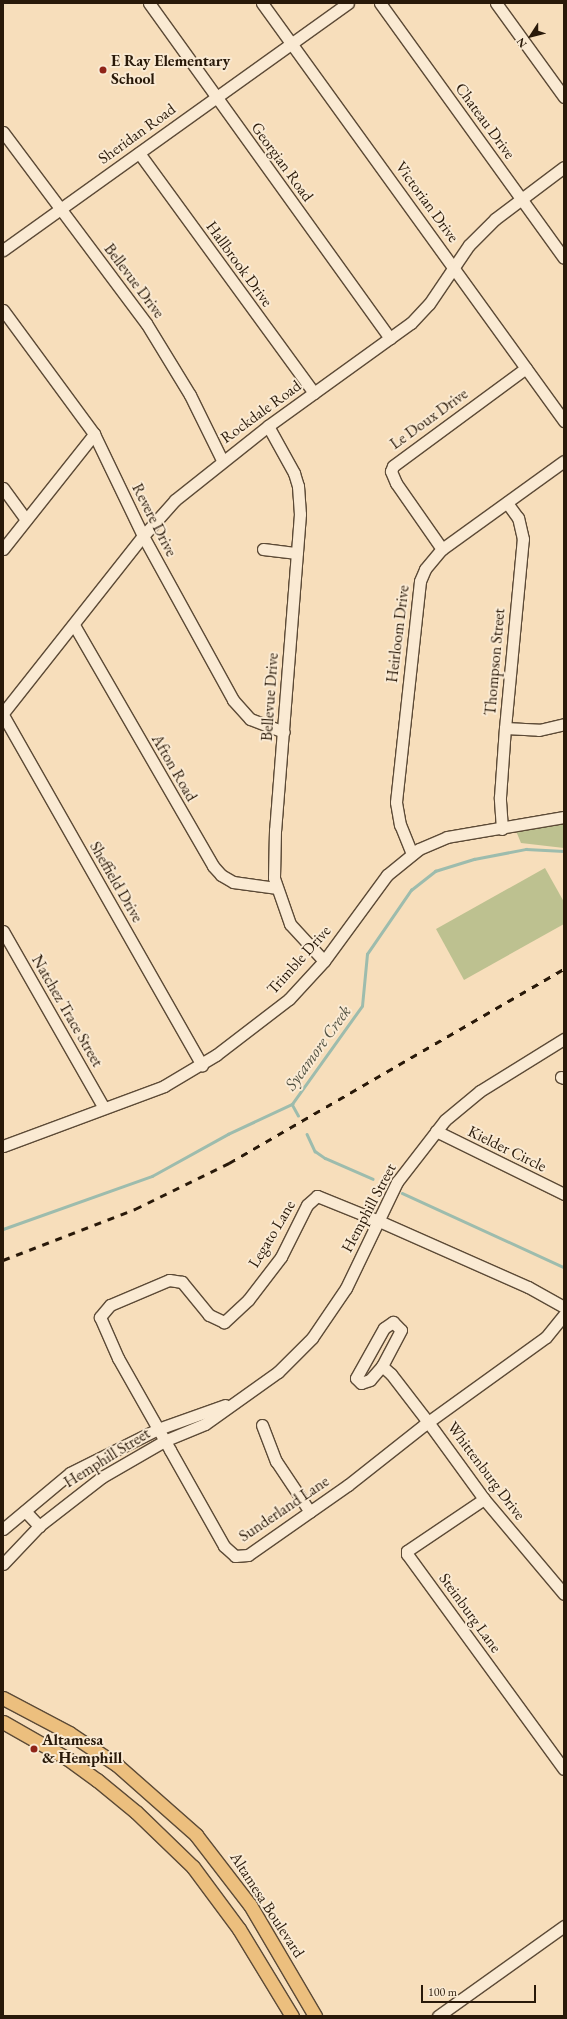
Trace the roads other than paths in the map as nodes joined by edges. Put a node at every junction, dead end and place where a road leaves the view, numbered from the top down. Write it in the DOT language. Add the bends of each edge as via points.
graph roads {
  1 [pos="149,3"];
  2 [pos="262,3"];
  3 [pos="348,3"];
  4 [pos="380,3"];
  5 [pos="496,3"];
  6 [pos="292,43"];
  7 [pos="564,97"];
  8 [pos="216,98"];
  9 [pos="3,132"];
  10 [pos="139,153"];
  11 [pos="564,167"];
  12 [pos="521,197"];
  13 [pos="60,210"];
  14 [pos="3,250"];
  15 [pos="564,258"];
  16 [pos="454,266"];
  17 [pos="3,310"];
  18 [pos="390,339"];
  19 [pos="526,368"];
  20 [pos="314,393"];
  21 [pos="564,421"];
  22 [pos="268,426"];
  23 [pos="94,434"];
  24 [pos="222,460"];
  25 [pos="564,461"];
  26 [pos="3,488"];
  27 [pos="507,503"];
  28 [pos="26,520"];
  29 [pos="143,536"];
  30 [pos="3,549"];
  31 [pos="263,549"];
  32 [pos="442,549"];
  33 [pos="297,553"];
  34 [pos="74,625"];
  35 [pos="3,714"];
  36 [pos="564,724"];
  37 [pos="504,728"];
  38 [pos="284,732"];
  39 [pos="564,817"];
  40 [pos="502,829"];
  41 [pos="412,854"];
  42 [pos="276,888"];
  43 [pos="3,931"];
  44 [pos="324,961"];
  45 [pos="564,1039"];
  46 [pos="202,1065"];
  47 [pos="103,1106"];
  48 [pos="436,1131"];
  49 [pos="4,1144"];
  50 [pos="564,1194"];
  51 [pos="379,1221"];
  52 [pos="564,1307"];
  53 [pos="564,1315"];
  54 [pos="100,1317"];
  55 [pos="382,1366"];
  56 [pos="243,1398"];
  57 [pos="428,1422"];
  58 [pos="262,1425"];
  59 [pos="158,1429"];
  60 [pos="164,1441"];
  61 [pos="484,1499"];
  62 [pos="24,1511"];
  63 [pos="310,1512"];
  64 [pos="39,1526"];
  65 [pos="3,1530"];
  66 [pos="3,1564"];
  67 [pos="564,1594"];
  68 [pos="3,1698"];
  69 [pos="3,1722"];
  70 [pos="564,1769"];
  71 [pos="564,1926"];
  72 [pos="292,2016"];
  73 [pos="315,2016"];
  74 [pos="438,2016"];
  1 -- 8 [label="street, Georgian Road"];
  2 -- 6 [label="street, Victorian Drive"];
  3 -- 6 [label="street, Sheridan Road"];
  4 -- 12 [label="street, Chateau Drive"];
  5 -- 7 [label="street"];
  6 -- 8 [label="street, Sheridan Road"];
  6 -- 16 [label="street, Victorian Drive"];
  8 -- 10 [label="street, Sheridan Road"];
  8 -- 18 [label="street, Georgian Road"];
  9 -- 13 [label="street, Bellevue Drive"];
  10 -- 13 [label="street, Sheridan Road"];
  10 -- 20 [label="street, Hallbrook Drive"];
  11 -- 12 [label="street, Rockdale Road"];
  12 -- 15 [label="street, Chateau Drive"];
  12 -- 16 [label="street, Rockdale Road" via="495,218"];
  13 -- 14 [label="street, Sheridan Road"];
  13 -- 24 [label="street, Bellevue Drive" via="146,323 190,395"];
  16 -- 18 [label="street, Rockdale Road" via="421,314"];
  16 -- 19 [label="street, Victorian Drive"];
  17 -- 23 [label="street, Revere Drive"];
  18 -- 20 [label="street, Rockdale Road"];
  19 -- 21 [label="street, Victorian Drive"];
  19 -- 32 [label="street, Le Doux Drive" via="393,466 391,471 396,483"];
  20 -- 22 [label="street, Rockdale Road"];
  22 -- 24 [label="street, Rockdale Road"];
  22 -- 33 [label="street, Bellevue Drive" via="287,459 298,486 300,514"];
  23 -- 28 [label="street"];
  23 -- 29 [label="street, Revere Drive"];
  24 -- 29 [label="street, Rockdale Road" via="175,500"];
  25 -- 27 [label="street, Heirloom Drive"];
  26 -- 28 [label="street"];
  27 -- 32 [label="street, Heirloom Drive"];
  27 -- 37 [label="street, Thompson Street" via="518,518 523,539"];
  28 -- 30 [label="street"];
  29 -- 34 [label="street, Rockdale Road"];
  29 -- 38 [label="street, Revere Drive" via="233,700 250,719"];
  31 -- 33 [label="street"];
  32 -- 41 [label="street, Heirloom Drive" via="425,569 417,594 397,787 397,812"];
  33 -- 38 [label="street, Bellevue Drive"];
  34 -- 35 [label="street, Rockdale Road"];
  34 -- 42 [label="street, Afton Road" via="213,866 221,875 234,882"];
  35 -- 46 [label="street, Sheffield Drive"];
  36 -- 37 [label="street" via="539,730"];
  37 -- 40 [label="street, Thompson Street" via="500,797"];
  38 -- 42 [label="street, Bellevue Drive" via="273,860"];
  39 -- 40 [label="street, Trimble Drive"];
  40 -- 41 [label="street, Trimble Drive" via="447,837"];
  41 -- 44 [label="street, Trimble Drive" via="387,875"];
  42 -- 44 [label="street, Bellevue Drive" via="290,924"];
  43 -- 47 [label="street, Natchez Trace Street"];
  44 -- 46 [label="street, Trimble Drive" via="289,999"];
  45 -- 48 [label="street, Hemphill Street" via="480,1091 444,1120"];
  46 -- 47 [label="street, Trimble Drive" via="164,1086"];
  47 -- 49 [label="street, Trimble Drive"];
  48 -- 50 [label="street, Kielder Circle"];
  48 -- 51 [label="street, Hemphill Street" via="397,1182"];
  51 -- 52 [label="street, Legato Lane" via="528,1287"];
  51 -- 54 [label="street, Legato Lane" via="317,1196 307,1205 281,1257 248,1300 224,1322 209,1315 182,1282 168,1280 110,1304"];
  51 -- 56 [label="street, Hemphill Street" via="346,1288 312,1338 278,1372"];
  53 -- 57 [label="street, Sunderland Lane" via="546,1337"];
  54 -- 59 [label="street, Sunderland Lane" via="118,1358"];
  55 -- 55 [label="street" via="401,1330 393,1322 384,1328 360,1366 356,1378 361,1383 370,1380"];
  55 -- 57 [label="street, Whittenburg Drive"];
  56 -- 59 [label="street, Hemphill Street"];
  56 -- 60 [label="street, Hemphill Street" via="205,1424"];
  57 -- 61 [label="street, Whittenburg Drive"];
  57 -- 63 [label="street, Sunderland Lane"];
  58 -- 63 [label="street" via="276,1461"];
  59 -- 60 [label="street, Sunderland Lane"];
  59 -- 62 [label="street, Hemphill Street" via="70,1473"];
  60 -- 63 [label="street, Sunderland Lane" via="224,1546 235,1556 248,1555"];
  60 -- 64 [label="street, Hemphill Street" via="102,1477"];
  61 -- 67 [label="street, Whittenburg Drive"];
  61 -- 70 [label="street, Steinburg Lane" via="407,1551 407,1554"];
  62 -- 64 [label="street"];
  62 -- 65 [label="street, Hemphill Street"];
  64 -- 66 [label="street, Hemphill Street"];
  68 -- 73 [label="main road, Altamesa Boulevard" via="69,1733 111,1760 196,1835 250,1905"];
  69 -- 72 [label="main road" via="97,1780 136,1812 193,1867 239,1929"];
  71 -- 74 [label="street"];
}
